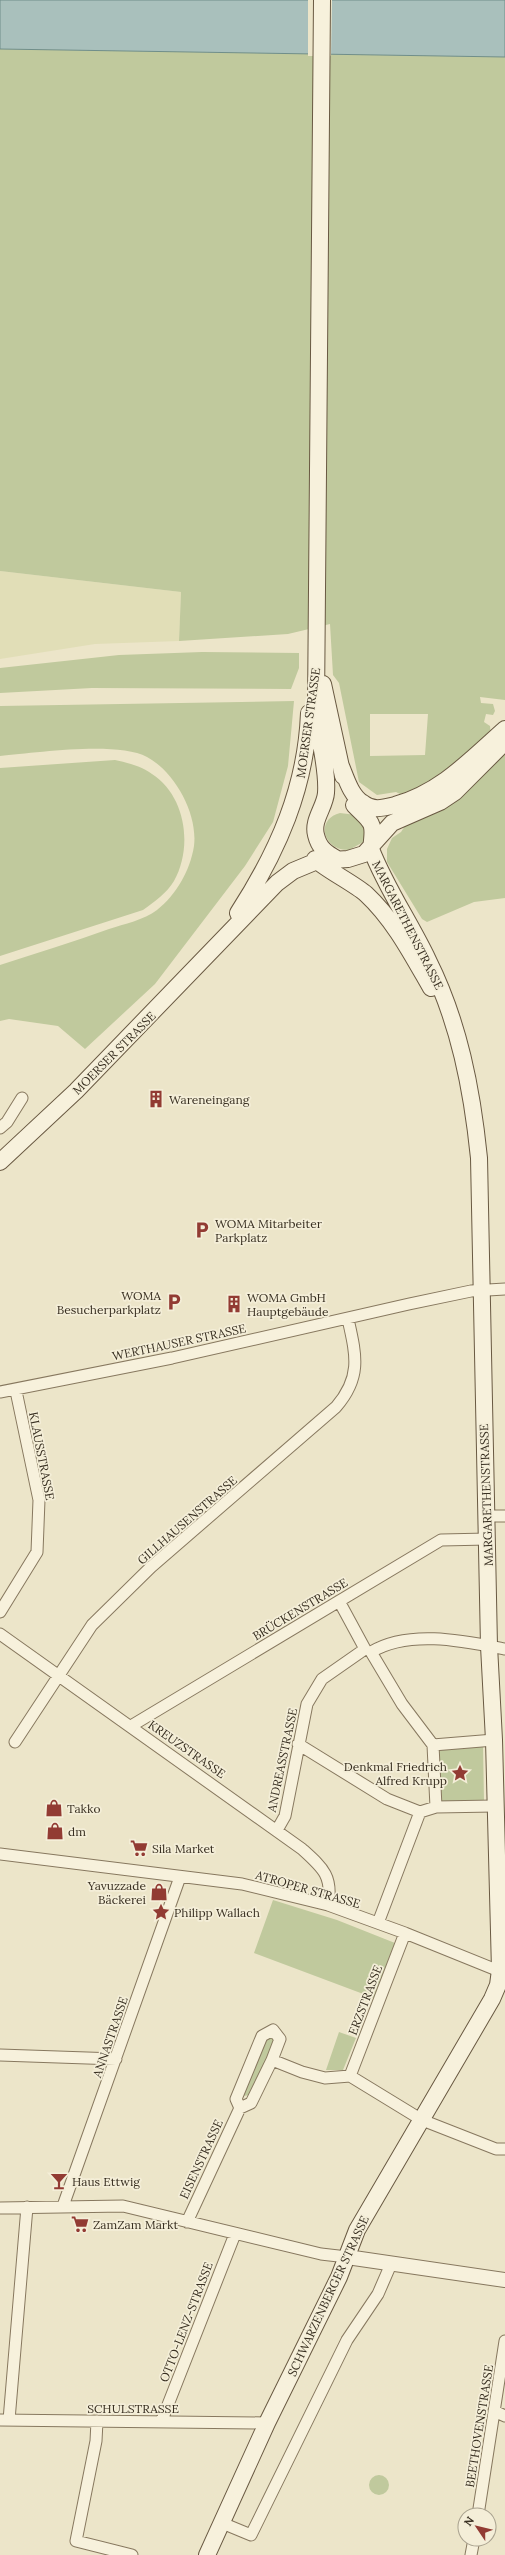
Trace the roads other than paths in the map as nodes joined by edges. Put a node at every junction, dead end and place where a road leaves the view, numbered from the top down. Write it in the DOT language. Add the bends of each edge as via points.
graph roads {
  1 [pos="322,0"];
  2 [pos="317,656"];
  3 [pos="505,729"];
  4 [pos="505,742"];
  5 [pos="341,766"];
  6 [pos="325,778"];
  7 [pos="371,849"];
  8 [pos="337,859"];
  9 [pos="317,861"];
  10 [pos="223,938"];
  11 [pos="452,1024"];
  12 [pos="22,1098"];
  13 [pos="0,1128"];
  14 [pos="0,1162"];
  15 [pos="505,1289"];
  16 [pos="481,1290"];
  17 [pos="348,1319"];
  18 [pos="16,1391"];
  19 [pos="0,1392"];
  20 [pos="488,1516"];
  21 [pos="505,1516"];
  22 [pos="488,1538"];
  23 [pos="339,1601"];
  24 [pos="0,1612"];
  25 [pos="0,1634"];
  26 [pos="489,1646"];
  27 [pos="505,1649"];
  28 [pos="368,1650"];
  29 [pos="58,1674"];
  30 [pos="131,1726"];
  31 [pos="494,1740"];
  32 [pos="15,1742"];
  33 [pos="298,1744"];
  34 [pos="433,1745"];
  35 [pos="500,1774"];
  36 [pos="494,1806"];
  37 [pos="436,1807"];
  38 [pos="420,1812"];
  39 [pos="277,1830"];
  40 [pos="0,1854"];
  41 [pos="180,1877"];
  42 [pos="328,1905"];
  43 [pos="378,1923"];
  44 [pos="405,1932"];
  45 [pos="503,1972"];
  46 [pos="0,2055"];
  47 [pos="116,2059"];
  48 [pos="272,2060"];
  49 [pos="350,2076"];
  50 [pos="240,2108"];
  51 [pos="422,2120"];
  52 [pos="505,2149"];
  53 [pos="63,2206"];
  54 [pos="27,2207"];
  55 [pos="0,2208"];
  56 [pos="187,2222"];
  57 [pos="235,2234"];
  58 [pos="348,2257"];
  59 [pos="391,2264"];
  60 [pos="505,2280"];
  61 [pos="505,2341"];
  62 [pos="494,2411"];
  63 [pos="505,2416"];
  64 [pos="5,2420"];
  65 [pos="162,2420"];
  66 [pos="98,2421"];
  67 [pos="267,2423"];
  68 [pos="479,2507"];
  69 [pos="222,2523"];
  70 [pos="132,2555"];
  71 [pos="207,2555"];
  1 -- 2 [label="main road"];
  2 -- 5 [label="main road"];
  2 -- 6 [label="main road" via="316,719"];
  2 -- 10 [label="main road, MOERSER STRASSE" via="310,688 308,728 300,783 290,814 272,856"];
  3 -- 5 [label="main road" via="466,766 441,785 422,795 381,809 362,803 355,795"];
  4 -- 7 [label="main road" via="455,792 440,802 392,823"];
  5 -- 7 [label="main road" via="346,793 354,806 372,822"];
  6 -- 8 [label="main road" via="326,794 315,833 318,845"];
  6 -- 9 [label="main road" via="306,820 306,840"];
  7 -- 8 [label="main road, MOERSER STRASSE" via="358,857"];
  7 -- 11 [label="main road, MARGARETHENSTRASSE" via="379,869 428,960 443,994"];
  8 -- 9 [label="main road, MOERSER STRASSE"];
  9 -- 10 [label="main road, MOERSER STRASSE" via="293,871 277,883"];
  9 -- 11 [label="main road, MARGARETHENSTRASSE" via="354,884 384,914 399,933"];
  10 -- 14 [label="main road, MOERSER STRASSE" via="76,1092"];
  11 -- 16 [label="main road, MARGARETHENSTRASSE" via="462,1050 473,1100 479,1158"];
  12 -- 13 [label="street" via="7,1122"];
  15 -- 16 [label="street, WERTHAUSER STRASSE"];
  16 -- 17 [label="street, WERTHAUSER STRASSE"];
  16 -- 20 [label="main road, MARGARETHENSTRASSE"];
  17 -- 18 [label="street, WERTHAUSER STRASSE"];
  17 -- 29 [label="street, GILLHAUSENSTRASSE" via="356,1353 354,1380 347,1394 336,1407 220,1510 151,1567 92,1625"];
  18 -- 19 [label="street, WERTHAUSER STRASSE"];
  18 -- 24 [label="street, KLAUSSTRASSE" via="39,1500 37,1552"];
  20 -- 21 [label="street"];
  20 -- 22 [label="main road, MARGARETHENSTRASSE"];
  22 -- 23 [label="street, BRÜCKENSTRASSE" via="441,1540"];
  22 -- 26 [label="main road, MARGARETHENSTRASSE"];
  23 -- 28 [label="street"];
  23 -- 30 [label="street, BRÜCKENSTRASSE"];
  25 -- 29 [label="street, KREUZSTRASSE"];
  26 -- 27 [label="street, ANDREASSTRASSE"];
  26 -- 28 [label="street, ANDREASSTRASSE" via="449,1640 408,1640"];
  26 -- 31 [label="main road, MARGARETHENSTRASSE"];
  28 -- 33 [label="street, ANDREASSTRASSE" via="322,1679 307,1704"];
  28 -- 34 [label="street" via="402,1704"];
  29 -- 30 [label="street, KREUZSTRASSE"];
  29 -- 32 [label="street, GILLHAUSENSTRASSE"];
  30 -- 39 [label="street, KREUZSTRASSE"];
  31 -- 34 [label="street"];
  31 -- 35 [label="main road, MARGARETHENSTRASSE"];
  33 -- 38 [label="street" via="387,1799"];
  33 -- 39 [label="street, ANDREASSTRASSE" via="284,1816"];
  34 -- 37 [label="street"];
  35 -- 36 [label="main road, MARGARETHENSTRASSE"];
  36 -- 37 [label="street"];
  36 -- 45 [label="main road, MARGARETHENSTRASSE"];
  37 -- 38 [label="street"];
  38 -- 43 [label="street"];
  39 -- 42 [label="street, KREUZSTRASSE" via="315,1861 327,1875 331,1888"];
  40 -- 41 [label="street, ATROPER STRASSE"];
  41 -- 42 [label="street, ATROPER STRASSE" via="242,1884"];
  41 -- 47 [label="street, ANNASTRASSE"];
  42 -- 43 [label="street, ATROPER STRASSE"];
  43 -- 44 [label="street, ATROPER STRASSE"];
  44 -- 45 [label="street, ATROPER STRASSE"];
  44 -- 49 [label="street, ERZSTRASSE"];
  45 -- 51 [label="main road, SCHWARZENBERGER STRASSE" via="492,1999"];
  46 -- 47 [label="street"];
  47 -- 53 [label="street, ANNASTRASSE"];
  48 -- 49 [label="street" via="325,2078"];
  48 -- 50 [label="street, EISENSTRASSE" via="251,2103"];
  48 -- 50 [label="street, EISENSTRASSE" via="280,2039 273,2030 262,2036 251,2059 236,2099"];
  49 -- 51 [label="street"];
  50 -- 56 [label="street, EISENSTRASSE"];
  51 -- 52 [label="street" via="482,2144"];
  51 -- 58 [label="main road, SCHWARZENBERGER STRASSE" via="356,2230"];
  53 -- 54 [label="street"];
  53 -- 56 [label="street" via="123,2206"];
  54 -- 55 [label="street"];
  54 -- 64 [label="street"];
  56 -- 57 [label="street"];
  57 -- 58 [label="street"];
  57 -- 65 [label="street, OTTO-LENZ-STRASSE"];
  58 -- 59 [label="street"];
  58 -- 67 [label="main road, SCHWARZENBERGER STRASSE"];
  59 -- 60 [label="street"];
  59 -- 69 [label="street" via="378,2294 347,2340 251,2535"];
  61 -- 62 [label="street, BEETHOVENSTRASSE"];
  62 -- 63 [label="street"];
  62 -- 68 [label="street, BEETHOVENSTRASSE"];
  64 -- 66 [label="street, SCHULSTRASSE"];
  65 -- 66 [label="street, SCHULSTRASSE"];
  65 -- 67 [label="street, SCHULSTRASSE"];
  66 -- 70 [label="street" via="76,2541"];
  67 -- 69 [label="main road, SCHWARZENBERGER STRASSE"];
  69 -- 71 [label="main road, SCHWARZENBERGER STRASSE"];
}
